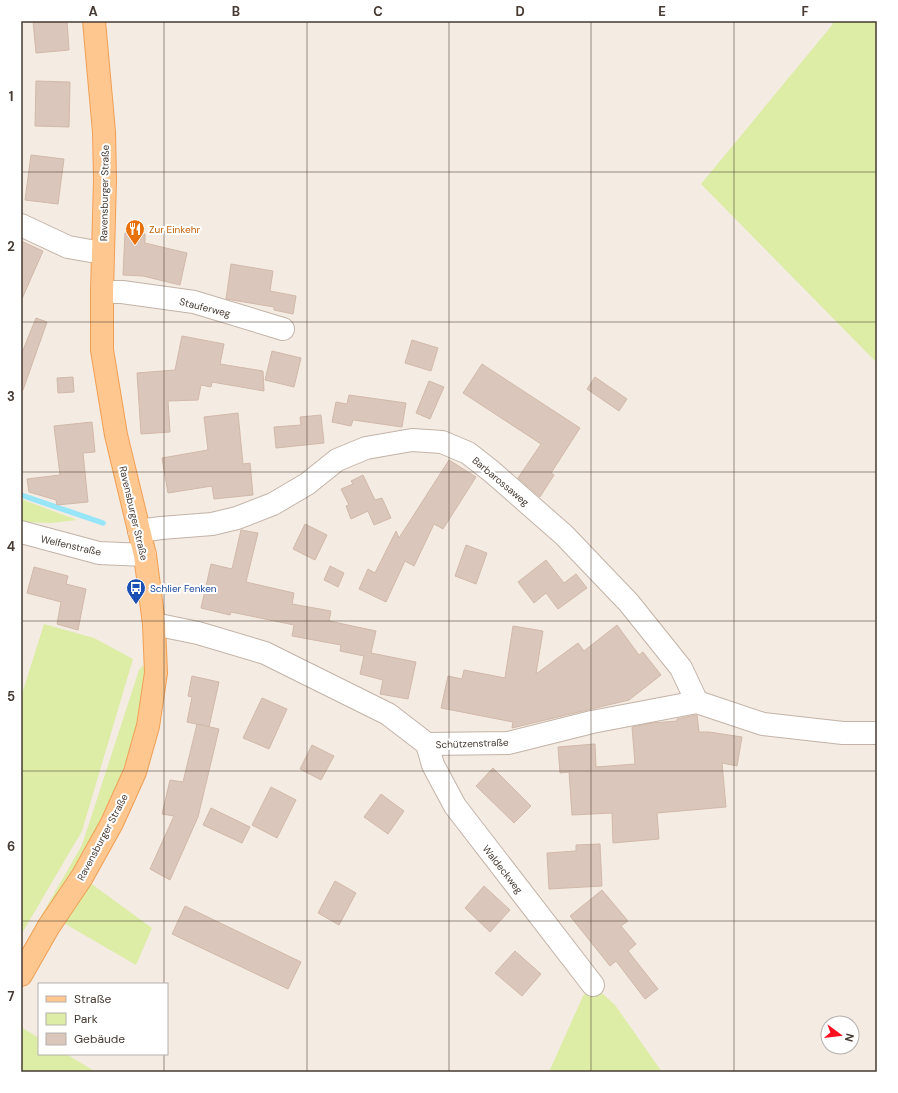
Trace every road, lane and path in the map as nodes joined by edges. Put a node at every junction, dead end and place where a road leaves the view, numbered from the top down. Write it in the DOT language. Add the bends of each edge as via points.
graph roads {
  1 [pos="94,21"];
  2 [pos="21,225"];
  3 [pos="102,253"];
  4 [pos="102,292"];
  5 [pos="283,329"];
  6 [pos="21,532"];
  7 [pos="139,532"];
  8 [pos="145,555"];
  9 [pos="154,624"];
  10 [pos="697,702"];
  11 [pos="877,734"];
  12 [pos="427,744"];
  13 [pos="21,975"];
  14 [pos="593,985"];
  1 -- 3 [label="main road, Ravensburger Straße" via="104,132"];
  2 -- 3 [label="street" via="68,247"];
  3 -- 4 [label="main road, Ravensburger Straße"];
  4 -- 5 [label="street, Stauferweg" via="122,292 194,302"];
  4 -- 7 [label="main road, Ravensburger Straße" via="102,350 116,435"];
  6 -- 8 [label="street, Welfenstraße" via="99,553"];
  7 -- 8 [label="main road, Ravensburger Straße"];
  7 -- 10 [label="street, Barbarossaweg" via="212,524 237,518 273,504 307,484 337,460 366,448 412,440 442,442 468,453 564,536 629,603 681,668"];
  8 -- 9 [label="main road, Ravensburger Straße"];
  9 -- 12 [label="street, Schützenstraße" via="198,633 265,653 388,714"];
  9 -- 13 [label="main road, Ravensburger Straße" via="156,673 148,726 135,772 112,823 82,877"];
  10 -- 11 [label="street, Schützenstraße" via="763,724"];
  10 -- 12 [label="street, Schützenstraße" via="592,722 508,743"];
  12 -- 14 [label="street, Waldeckweg" via="433,765 455,806"];
}
